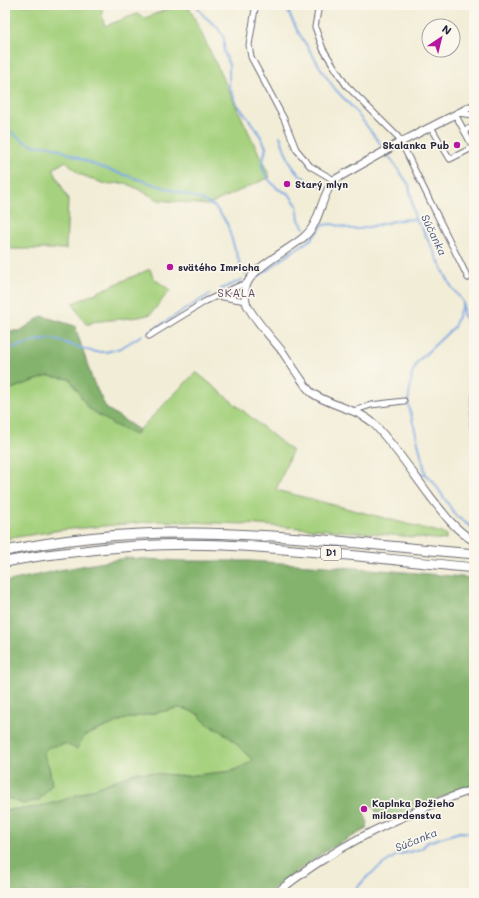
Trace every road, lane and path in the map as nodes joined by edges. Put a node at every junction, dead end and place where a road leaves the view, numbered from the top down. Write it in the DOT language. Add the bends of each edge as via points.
graph roads {
  1 [pos="255,5"];
  2 [pos="319,5"];
  3 [pos="474,104"];
  4 [pos="456,113"];
  5 [pos="474,115"];
  6 [pos="430,127"];
  7 [pos="474,127"];
  8 [pos="464,130"];
  9 [pos="401,142"];
  10 [pos="473,147"];
  11 [pos="334,180"];
  12 [pos="468,278"];
  13 [pos="247,283"];
  14 [pos="217,296"];
  15 [pos="246,301"];
  16 [pos="149,336"];
  17 [pos="404,401"];
  18 [pos="352,412"];
  19 [pos="474,541"];
  20 [pos="5,551"];
  21 [pos="474,554"];
  22 [pos="5,562"];
  23 [pos="474,568"];
  24 [pos="474,789"];
  25 [pos="276,893"];
  1 -- 11 [label="street" via="249,45 251,57 284,119 296,149 310,166"];
  2 -- 9 [label="street" via="315,26 324,49 346,85"];
  3 -- 4 [label="main road"];
  4 -- 5 [label="street"];
  4 -- 6 [label="main road"];
  4 -- 8 [label="street"];
  6 -- 9 [label="main road"];
  6 -- 10 [label="street" via="450,160"];
  7 -- 8 [label="street"];
  8 -- 10 [label="street"];
  9 -- 11 [label="main road"];
  9 -- 12 [label="street"];
  11 -- 13 [label="main road" via="327,189 311,229 255,273"];
  13 -- 14 [label="street"];
  13 -- 15 [label="main road"];
  14 -- 15 [label="street"];
  14 -- 16 [label="street"];
  15 -- 18 [label="main road" via="252,313 308,389"];
  17 -- 18 [label="street" via="371,405"];
  18 -- 19 [label="main road" via="373,424 452,523"];
  20 -- 21 [label="highway, D1" via="76,540 193,533 267,536"];
  22 -- 23 [label="highway, D1" via="106,548 224,545"];
  24 -- 25 [label="main road" via="374,830 324,859"];
}
